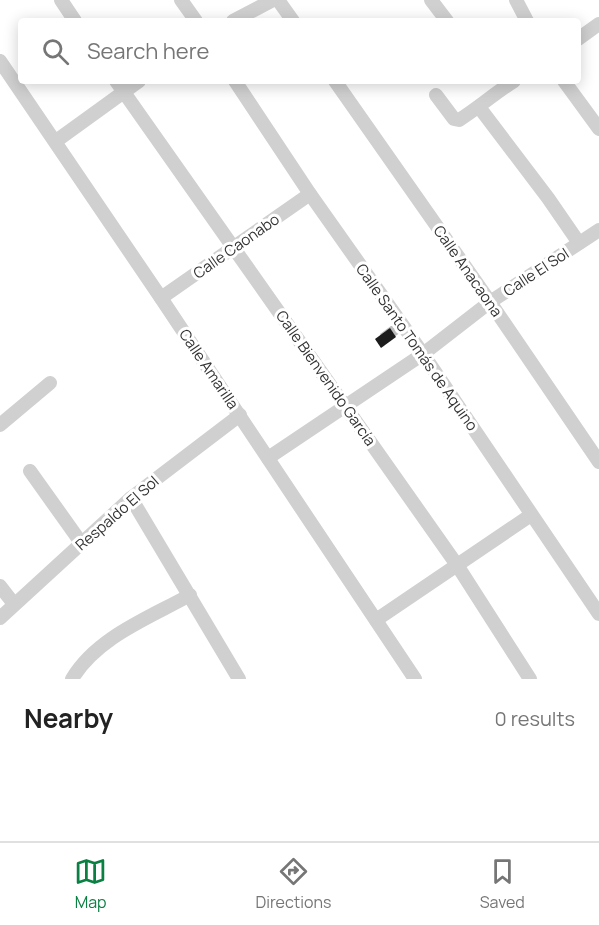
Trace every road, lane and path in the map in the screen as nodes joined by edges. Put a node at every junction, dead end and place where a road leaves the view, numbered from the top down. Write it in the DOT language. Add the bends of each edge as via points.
graph roads {
  1 [pos="61,0"];
  2 [pos="181,0"];
  3 [pos="273,0"];
  4 [pos="278,0"];
  5 [pos="431,0"];
  6 [pos="516,0"];
  7 [pos="73,18"];
  8 [pos="193,18"];
  9 [pos="239,18"];
  10 [pos="291,18"];
  11 [pos="445,18"];
  12 [pos="526,18"];
  13 [pos="599,24"];
  14 [pos="581,37"];
  15 [pos="0,61"];
  16 [pos="238,84"];
  17 [pos="337,84"];
  18 [pos="566,84"];
  19 [pos="494,86"];
  20 [pos="119,87"];
  21 [pos="436,95"];
  22 [pos="479,107"];
  23 [pos="599,129"];
  24 [pos="56,141"];
  25 [pos="310,194"];
  26 [pos="599,230"];
  27 [pos="579,243"];
  28 [pos="233,248"];
  29 [pos="161,298"];
  30 [pos="490,302"];
  31 [pos="423,354"];
  32 [pos="50,383"];
  33 [pos="345,404"];
  34 [pos="240,416"];
  35 [pos="0,425"];
  36 [pos="268,458"];
  37 [pos="599,462"];
  38 [pos="30,471"];
  39 [pos="131,498"];
  40 [pos="531,515"];
  41 [pos="82,544"];
  42 [pos="457,565"];
  43 [pos="0,586"];
  44 [pos="190,595"];
  45 [pos="14,604"];
  46 [pos="599,614"];
  47 [pos="0,618"];
  48 [pos="376,620"];
  49 [pos="72,679"];
  50 [pos="239,679"];
  51 [pos="415,679"];
  52 [pos="530,679"];
  1 -- 7 [label="street"];
  2 -- 8 [label="street"];
  3 -- 9 [label="street"];
  4 -- 10 [label="street"];
  5 -- 11 [label="street"];
  6 -- 12 [label="street"];
  13 -- 14 [label="street"];
  15 -- 24 [label="street, Calle Amarilla"];
  16 -- 25 [label="street, Calle Santo Tomás de Aquino"];
  17 -- 30 [label="street, Calle Anacaona"];
  18 -- 23 [label="street"];
  19 -- 22 [label="street"];
  20 -- 24 [label="street"];
  20 -- 28 [label="street, Calle Bienvenido García"];
  21 -- 22 [label="street" via="454,119 459,120"];
  22 -- 27 [label="street"];
  24 -- 29 [label="street, Calle Amarilla"];
  25 -- 28 [label="street, Calle Caonabo"];
  25 -- 31 [label="street, Calle Santo Tomás de Aquino"];
  26 -- 27 [label="street, Calle El Sol"];
  27 -- 30 [label="street, Calle El Sol"];
  28 -- 29 [label="street, Calle Caonabo"];
  28 -- 33 [label="street, Calle Bienvenido García"];
  29 -- 34 [label="street, Calle Amarilla"];
  30 -- 31 [label="street, Calle El Sol"];
  30 -- 37 [label="street, Calle Anacaona"];
  31 -- 33 [label="street, Calle El Sol"];
  31 -- 40 [label="street, Calle Santo Tomás de Aquino"];
  32 -- 35 [label="street"];
  33 -- 36 [label="street, Calle El Sol"];
  33 -- 42 [label="street, Calle Bienvenido García"];
  34 -- 36 [label="street, Calle Amarilla"];
  34 -- 39 [label="street, Respaldo El Sol"];
  36 -- 48 [label="street, Calle Amarilla"];
  38 -- 41 [label="street"];
  39 -- 41 [label="street, Respaldo El Sol"];
  39 -- 44 [label="street"];
  40 -- 42 [label="street"];
  40 -- 46 [label="street, Calle Santo Tomás de Aquino"];
  41 -- 45 [label="street, Respaldo El Sol"];
  42 -- 48 [label="street"];
  42 -- 52 [label="street, Calle Bienvenido García"];
  43 -- 45 [label="street"];
  44 -- 49 [label="street" via="110,639 80,666"];
  44 -- 50 [label="street"];
  45 -- 47 [label="street, Respaldo El Sol"];
  48 -- 51 [label="street, Calle Amarilla"];
}
